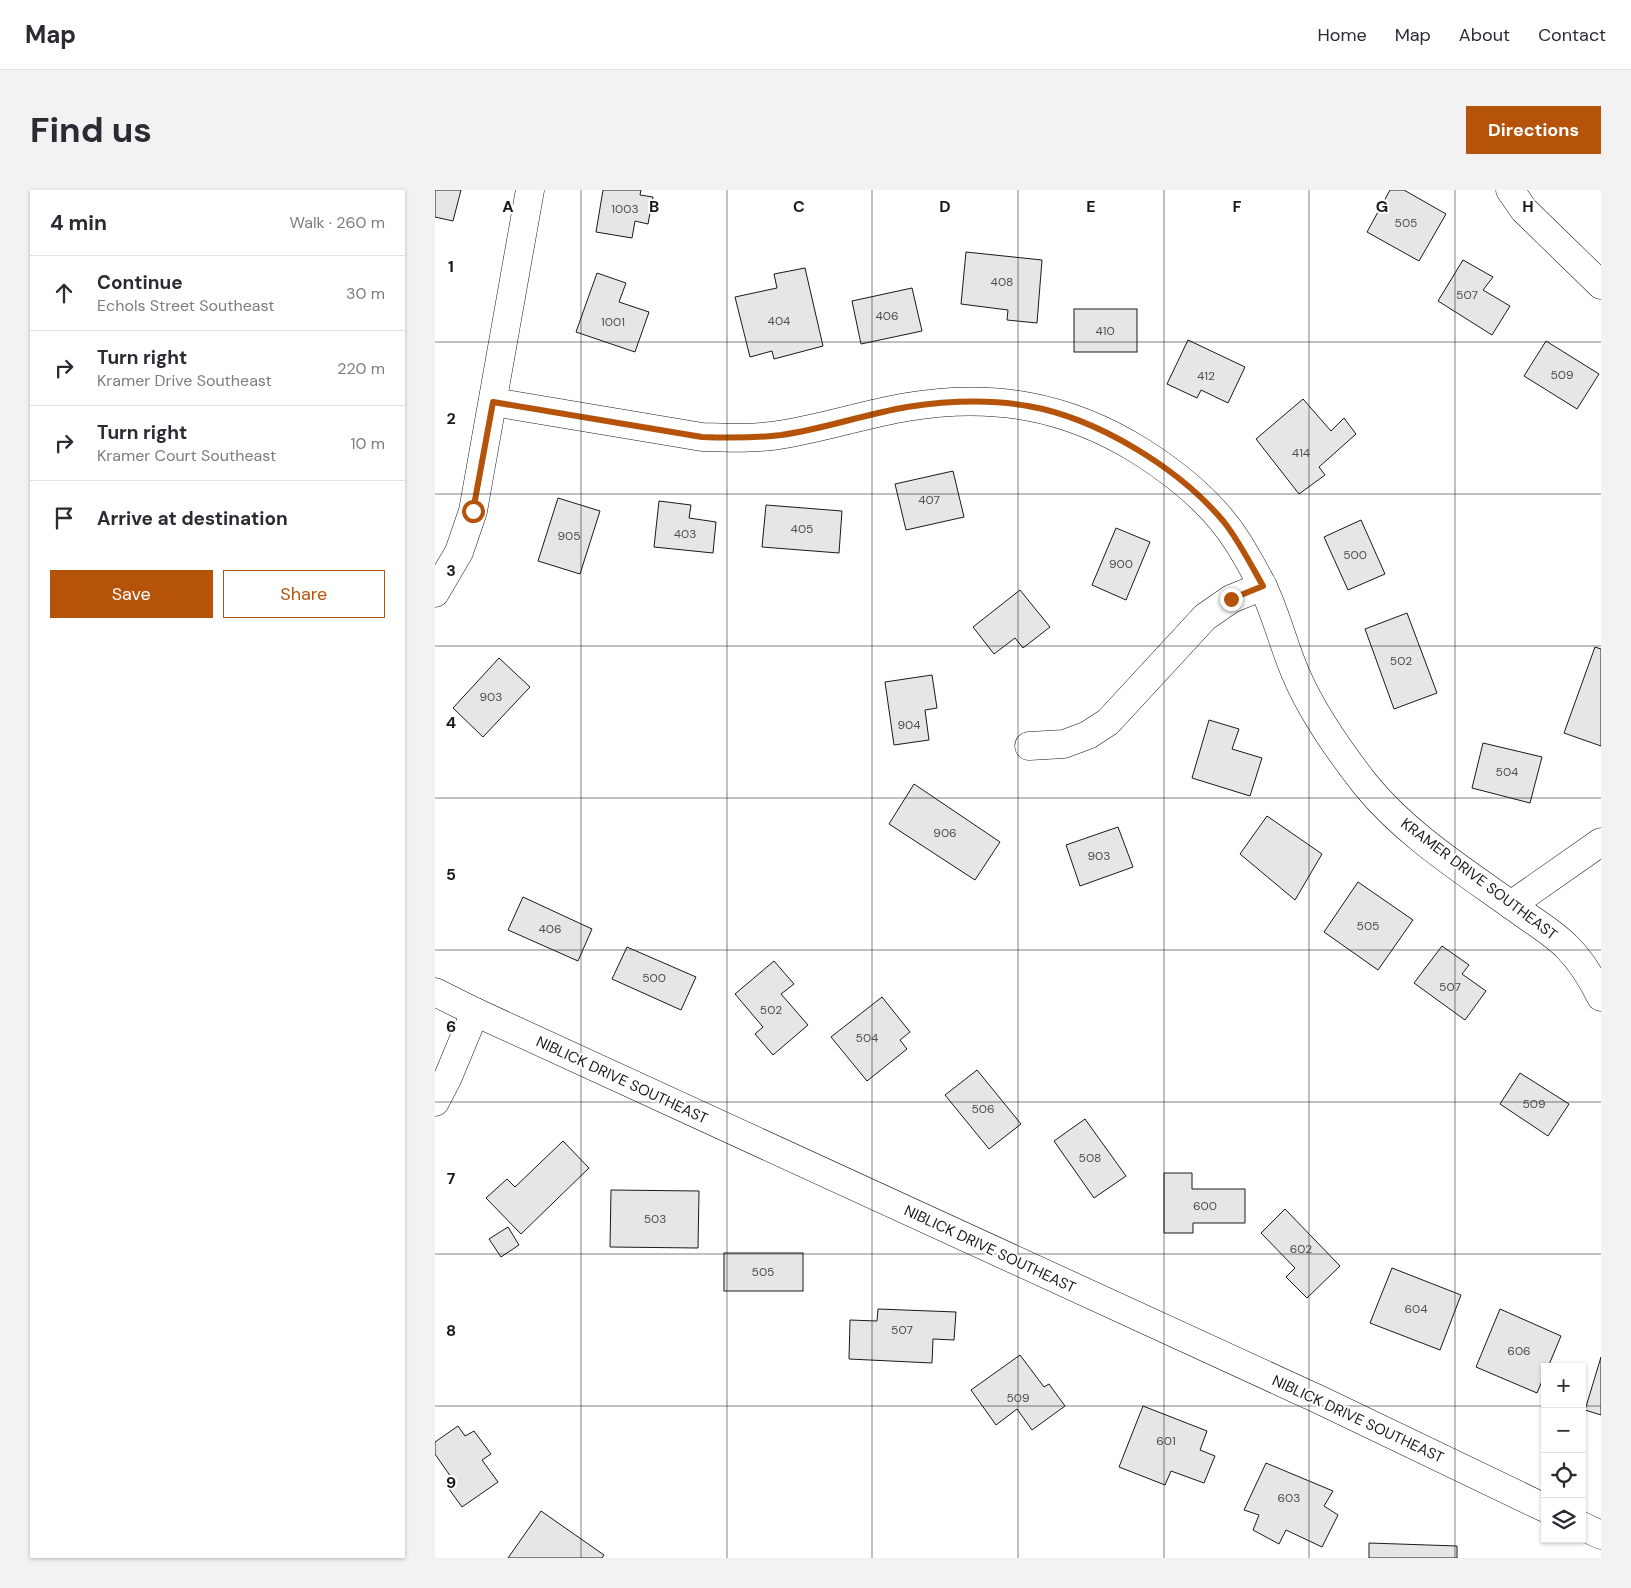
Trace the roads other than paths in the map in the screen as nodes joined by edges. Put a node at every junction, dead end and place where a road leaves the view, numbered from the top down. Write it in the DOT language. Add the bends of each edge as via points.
graph roads {
  1 [pos="530,190"];
  2 [pos="1510,190"];
  3 [pos="1601,285"];
  4 [pos="493,402"];
  5 [pos="1263,586"];
  6 [pos="435,593"];
  7 [pos="1029,746"];
  8 [pos="1601,842"];
  9 [pos="1511,905"];
  10 [pos="435,992"];
  11 [pos="1601,997"];
  12 [pos="475,1012"];
  13 [pos="435,1102"];
  14 [pos="1541,1506"];
  15 [pos="1586,1528"];
  16 [pos="1601,1534"];
  1 -- 4 [label="street"];
  2 -- 3 [label="street" via="1524,210"];
  4 -- 5 [label="street, KRAMER DRIVE SOUTHEAST" via="702,437 733,438 782,435 946,402 1029,406 1077,420 1128,444 1163,466 1224,522"];
  4 -- 6 [label="street" via="473,511 459,552"];
  5 -- 7 [label="street" via="1231,599 1205,617 1108,722 1088,735 1064,744"];
  5 -- 9 [label="street, KRAMER DRIVE SOUTHEAST" via="1298,679 1323,726 1366,785 1421,839"];
  8 -- 9 [label="street"];
  9 -- 11 [label="street, KRAMER DRIVE SOUTHEAST" via="1567,946 1588,972"];
  10 -- 12 [label="street, NIBLICK DRIVE SOUTHEAST"];
  12 -- 13 [label="street"];
  12 -- 14 [label="street, NIBLICK DRIVE SOUTHEAST" via="1320,1400"];
  15 -- 16 [label="street"];
}
